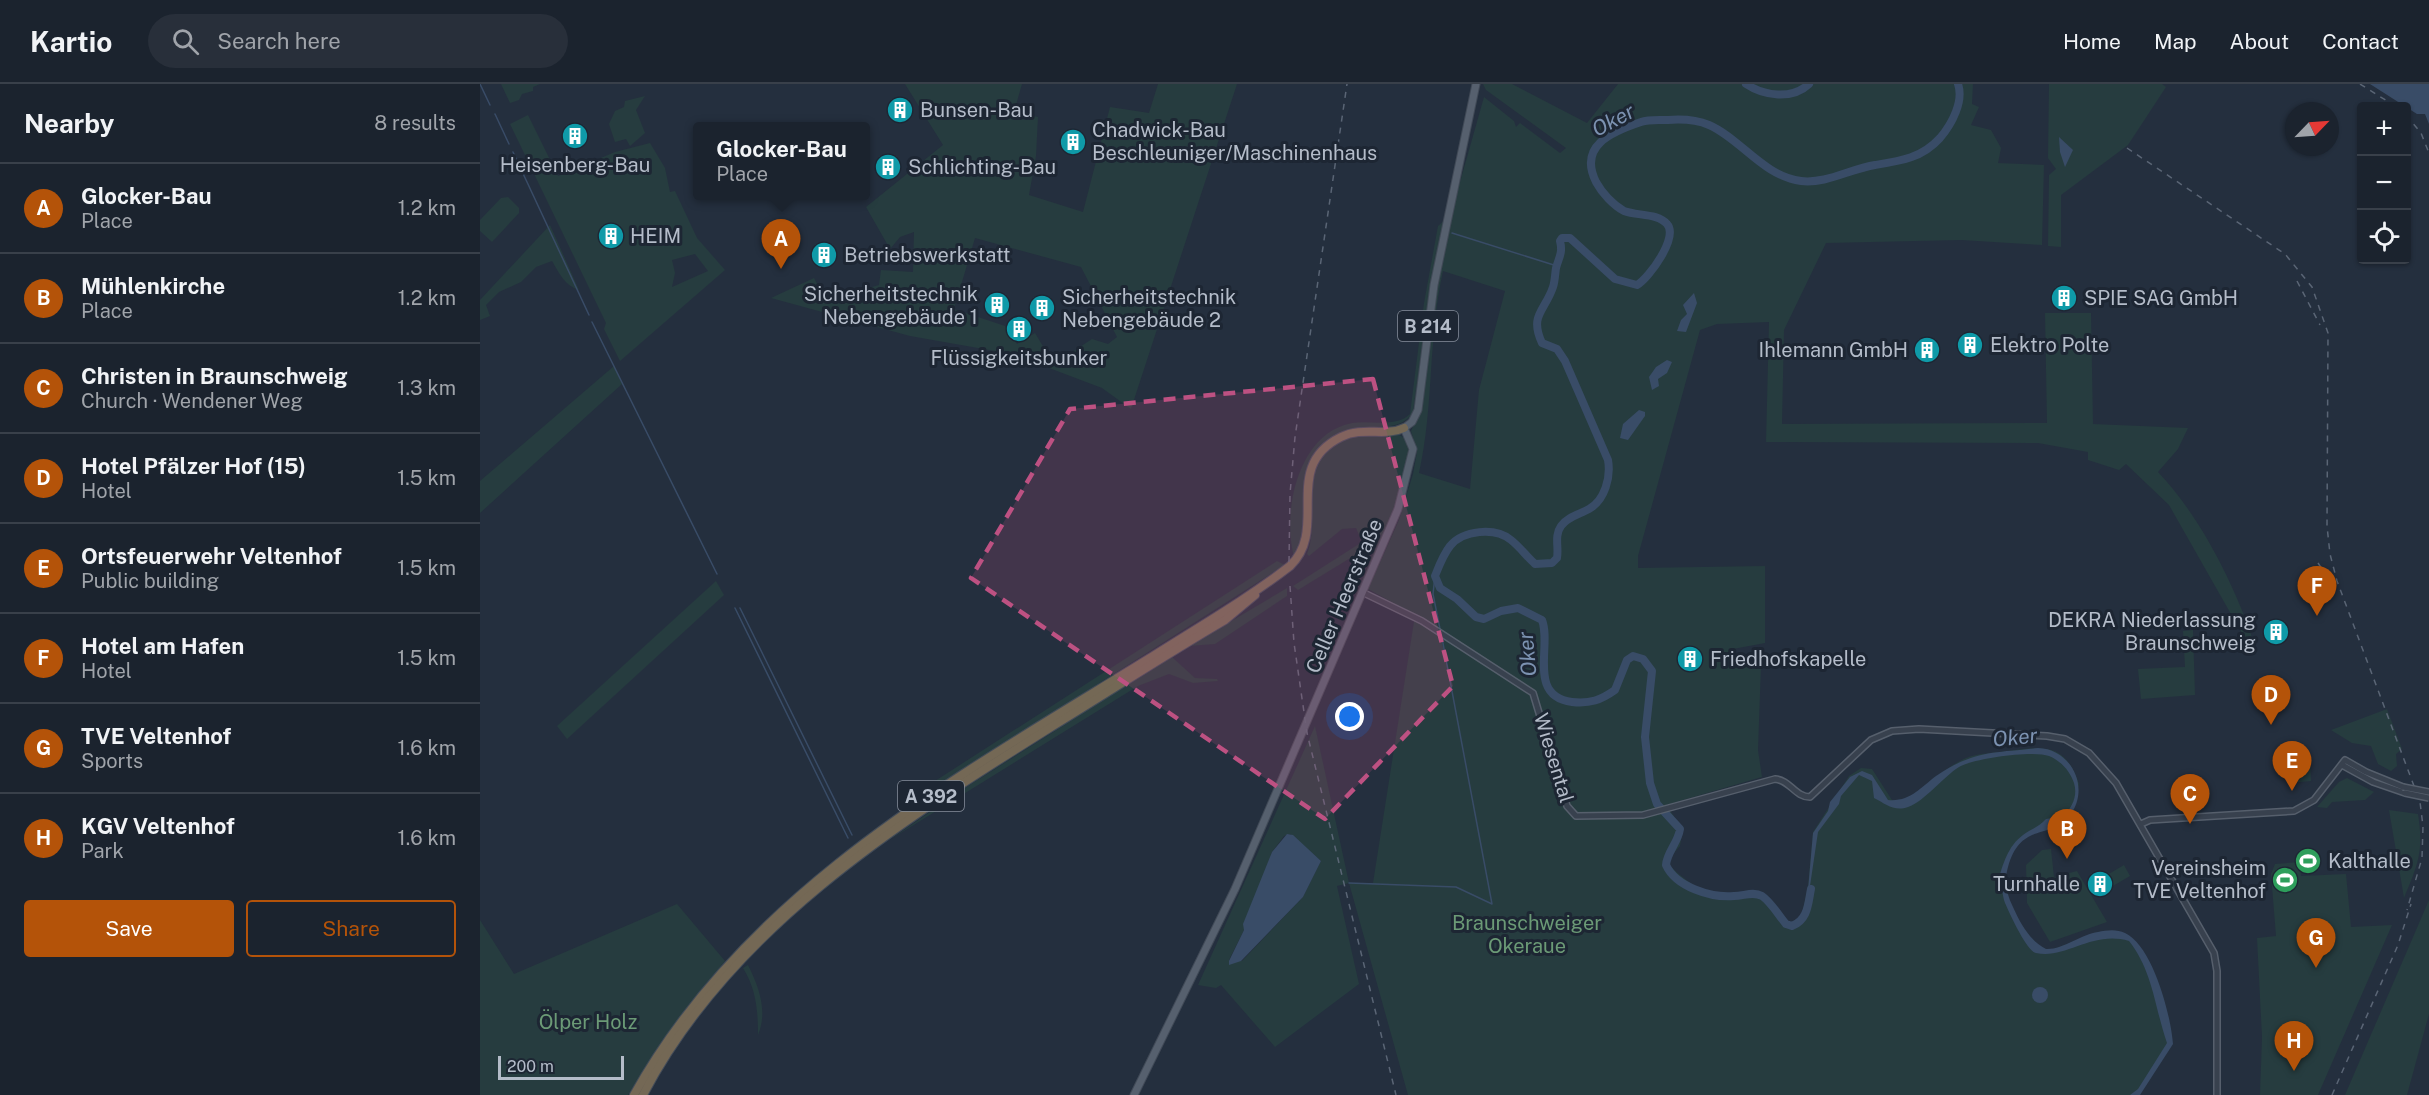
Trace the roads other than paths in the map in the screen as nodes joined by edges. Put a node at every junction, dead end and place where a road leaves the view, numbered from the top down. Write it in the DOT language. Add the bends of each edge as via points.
graph roads {
  1 [pos="1476,84"];
  2 [pos="1404,428"];
  3 [pos="1267,584"];
  4 [pos="1364,593"];
  5 [pos="2404,790"];
  6 [pos="2429,792"];
  7 [pos="2429,798"];
  8 [pos="2140,824"];
  9 [pos="634,1095"];
  10 [pos="642,1095"];
  11 [pos="1134,1095"];
  12 [pos="2217,1095"];
  1 -- 2 [label="main road, B 214" via="1434,285 1418,410"];
  2 -- 3 [label="highway" via="1350,433 1319,454 1307,482 1308,531 1304,550"];
  2 -- 4 [label="main road, Celler Heerstraße" via="1413,446 1409,471 1394,521"];
  3 -- 9 [label="highway, A 392" via="969,771 835,866 775,918 722,972 671,1036"];
  3 -- 10 [label="highway, A 392" via="1230,617 965,782 824,884 720,984 675,1042"];
  4 -- 8 [label="street, Wiesental" via="1422,621 1533,693 1568,806 1573,814 1582,817 1652,813 1775,779 1784,781 1803,797 1816,794 1877,736 1899,729 1919,729 2065,739 2102,765"];
  4 -- 11 [label="main road, Celler Heerstraße" via="1234,889"];
  5 -- 6 [label="street, bridge"];
  5 -- 7 [label="street, bridge"];
  5 -- 8 [label="street" via="2373,782 2344,762 2314,800 2294,811 2150,820"];
  8 -- 12 [label="street" via="2216,958"];
}
